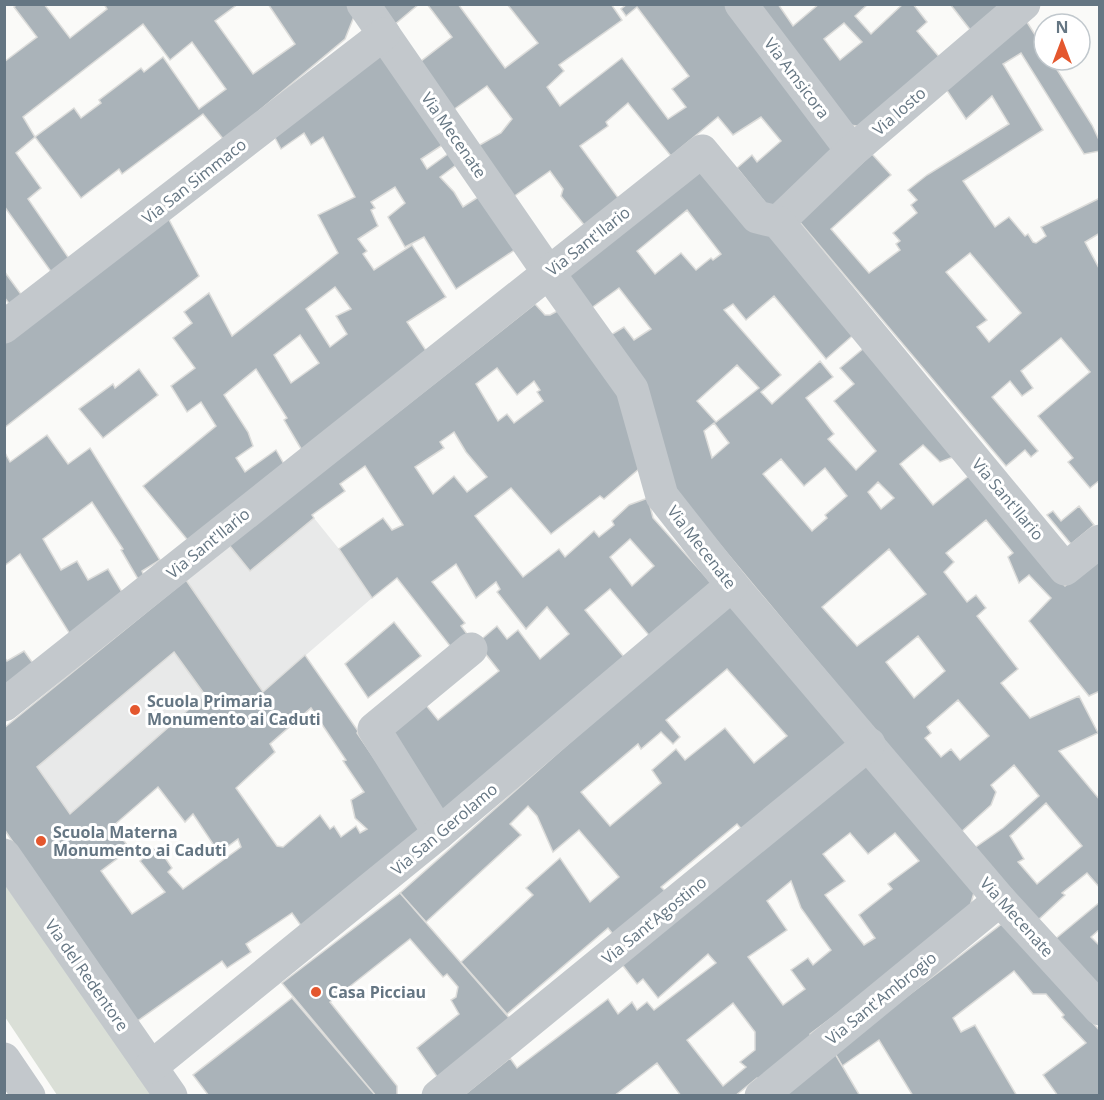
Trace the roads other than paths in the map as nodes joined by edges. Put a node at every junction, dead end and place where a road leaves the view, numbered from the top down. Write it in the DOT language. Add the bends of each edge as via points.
graph roads {
  1 [pos="363,4"];
  2 [pos="741,4"];
  3 [pos="1024,4"];
  4 [pos="384,34"];
  5 [pos="852,151"];
  6 [pos="778,222"];
  7 [pos="548,272"];
  8 [pos="4,327"];
  9 [pos="1100,541"];
  10 [pos="732,585"];
  11 [pos="471,649"];
  12 [pos="4,705"];
  13 [pos="869,744"];
  14 [pos="439,833"];
  15 [pos="4,855"];
  16 [pos="1000,900"];
  17 [pos="1100,1009"];
  18 [pos="4,1059"];
  19 [pos="151,1067"];
  20 [pos="29,1095"];
  21 [pos="171,1095"];
  22 [pos="438,1095"];
  23 [pos="761,1095"];
  1 -- 4 [label="street, Via Mecenate"];
  2 -- 5 [label="street, Via Amsicora"];
  3 -- 5 [label="street, Via Iosto"];
  4 -- 7 [label="street, Via Mecenate"];
  4 -- 8 [label="street, Via San Simmaco"];
  5 -- 6 [label="street, Via Iosto"];
  6 -- 7 [label="street, Via Sant'Ilario" via="757,217 702,151"];
  6 -- 9 [label="street, Via Sant'Ilario" via="1065,568"];
  7 -- 10 [label="street, Via Mecenate" via="632,389 662,495"];
  7 -- 12 [label="street, Via Sant'Ilario"];
  10 -- 13 [label="street, Via Mecenate"];
  10 -- 14 [label="street, Via San Gerolamo"];
  11 -- 14 [label="street" via="374,729"];
  13 -- 16 [label="street, Via Mecenate"];
  13 -- 22 [label="street, Via Sant'Agostino"];
  14 -- 19 [label="street, Via San Gerolamo"];
  15 -- 19 [label="street, Via del Redentore"];
  16 -- 17 [label="street, Via Mecenate"];
  16 -- 23 [label="street, Via Sant'Ambrogio"];
  18 -- 20 [label="street"];
  19 -- 21 [label="street, Via del Redentore"];
}
